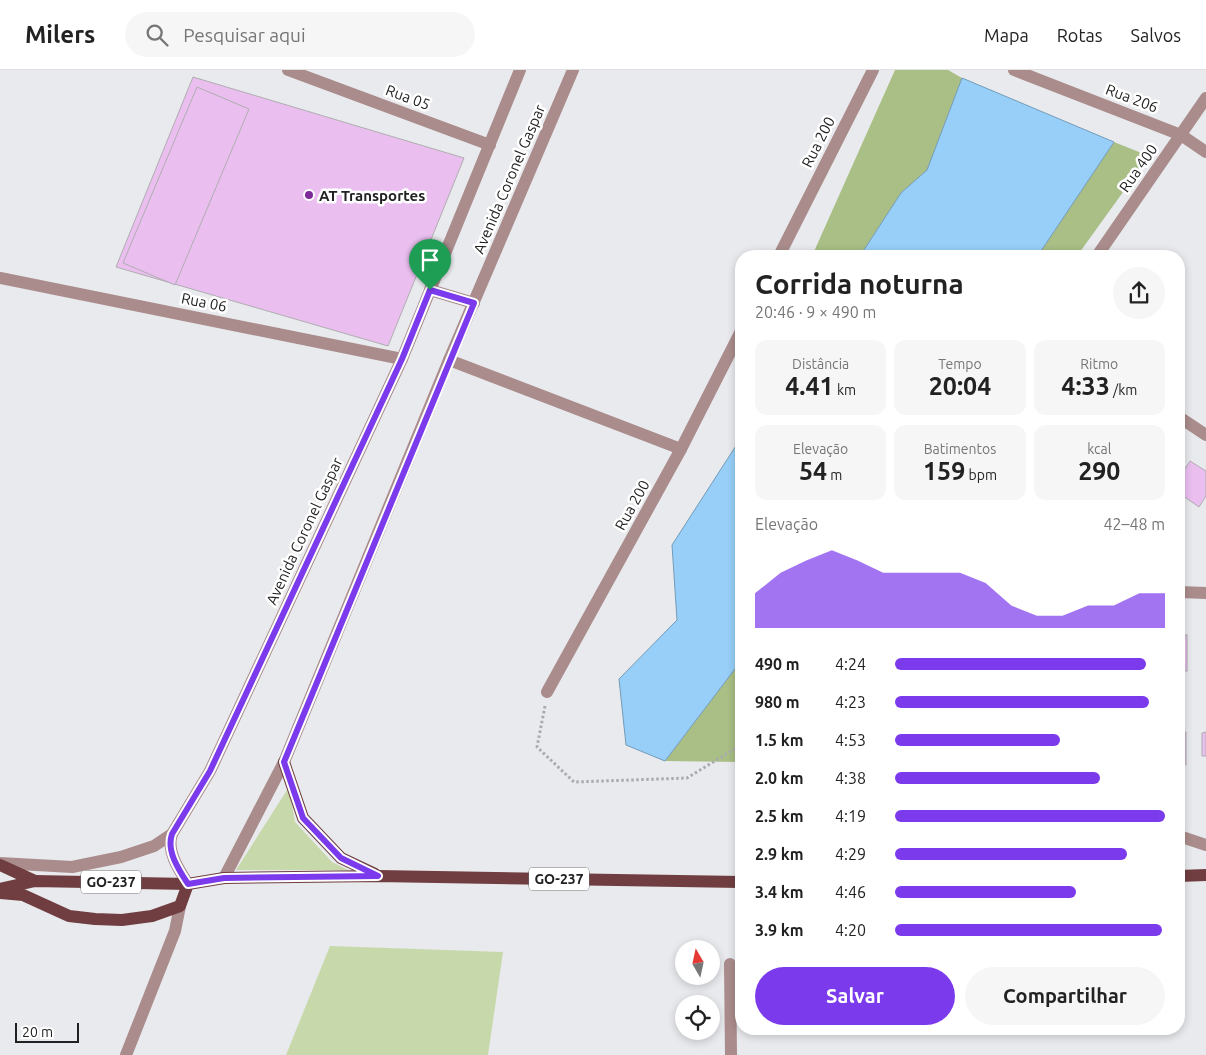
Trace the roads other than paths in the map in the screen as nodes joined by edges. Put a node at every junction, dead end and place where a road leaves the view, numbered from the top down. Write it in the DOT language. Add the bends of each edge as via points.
graph roads {
  1 [pos="288,70"];
  2 [pos="520,70"];
  3 [pos="572,70"];
  4 [pos="873,70"];
  5 [pos="1014,70"];
  6 [pos="1206,98"];
  7 [pos="1181,135"];
  8 [pos="490,145"];
  9 [pos="1206,152"];
  10 [pos="782,250"];
  11 [pos="1101,250"];
  12 [pos="0,278"];
  13 [pos="430,290"];
  14 [pos="474,303"];
  15 [pos="735,343"];
  16 [pos="402,359"];
  17 [pos="450,360"];
  18 [pos="1185,422"];
  19 [pos="1206,435"];
  20 [pos="681,449"];
  21 [pos="1185,592"];
  22 [pos="1206,593"];
  23 [pos="547,692"];
  24 [pos="284,762"];
  25 [pos="172,834"];
  26 [pos="1185,838"];
  27 [pos="1206,846"];
  28 [pos="0,864"];
  29 [pos="1206,875"];
  30 [pos="378,876"];
  31 [pos="1185,876"];
  32 [pos="224,878"];
  33 [pos="35,881"];
  34 [pos="735,882"];
  35 [pos="188,884"];
  36 [pos="0,889"];
  37 [pos="0,893"];
  38 [pos="180,906"];
  39 [pos="730,964"];
  40 [pos="126,1055"];
  41 [pos="731,1055"];
  1 -- 8 [label="street, Rua 05"];
  2 -- 8 [label="street, Avenida Coronel Gaspar"];
  3 -- 14 [label="street, Avenida Coronel Gaspar"];
  4 -- 10 [label="street, Rua 200"];
  5 -- 7 [label="street, Rua 206"];
  6 -- 7 [label="street, Rua 400"];
  7 -- 9 [label="street, Rua 206"];
  7 -- 11 [label="street, Rua 400"];
  8 -- 13 [label="street, Avenida Coronel Gaspar"];
  12 -- 16 [label="street, Rua 06"];
  13 -- 14 [label="street"];
  13 -- 16 [label="street, Avenida Coronel Gaspar"];
  14 -- 17 [label="street, Avenida Coronel Gaspar"];
  15 -- 20 [label="street, Rua 200"];
  16 -- 25 [label="street, Avenida Coronel Gaspar" via="210,771"];
  17 -- 20 [label="street"];
  17 -- 24 [label="street, Avenida Coronel Gaspar"];
  18 -- 19 [label="street"];
  20 -- 23 [label="street, Rua 200"];
  21 -- 22 [label="street"];
  24 -- 30 [label="main road" via="303,818 341,858"];
  24 -- 32 [label="street, Avenida Coronel Gaspar"];
  25 -- 28 [label="street, Avenida Coronel Gaspar" via="154,846 72,867"];
  25 -- 35 [label="street" via="174,860"];
  26 -- 27 [label="street"];
  28 -- 33 [label="main road, GO-237"];
  29 -- 31 [label="main road"];
  30 -- 32 [label="main road, GO-237"];
  30 -- 34 [label="main road, GO-237"];
  32 -- 35 [label="main road, GO-237"];
  33 -- 35 [label="main road, GO-237"];
  33 -- 36 [label="main road, GO-237"];
  35 -- 38 [label="main road"];
  37 -- 38 [label="main road" via="23,895 69,916 95,919 152,916"];
  38 -- 40 [label="street" via="175,931"];
  39 -- 41 [label="street"];
}
